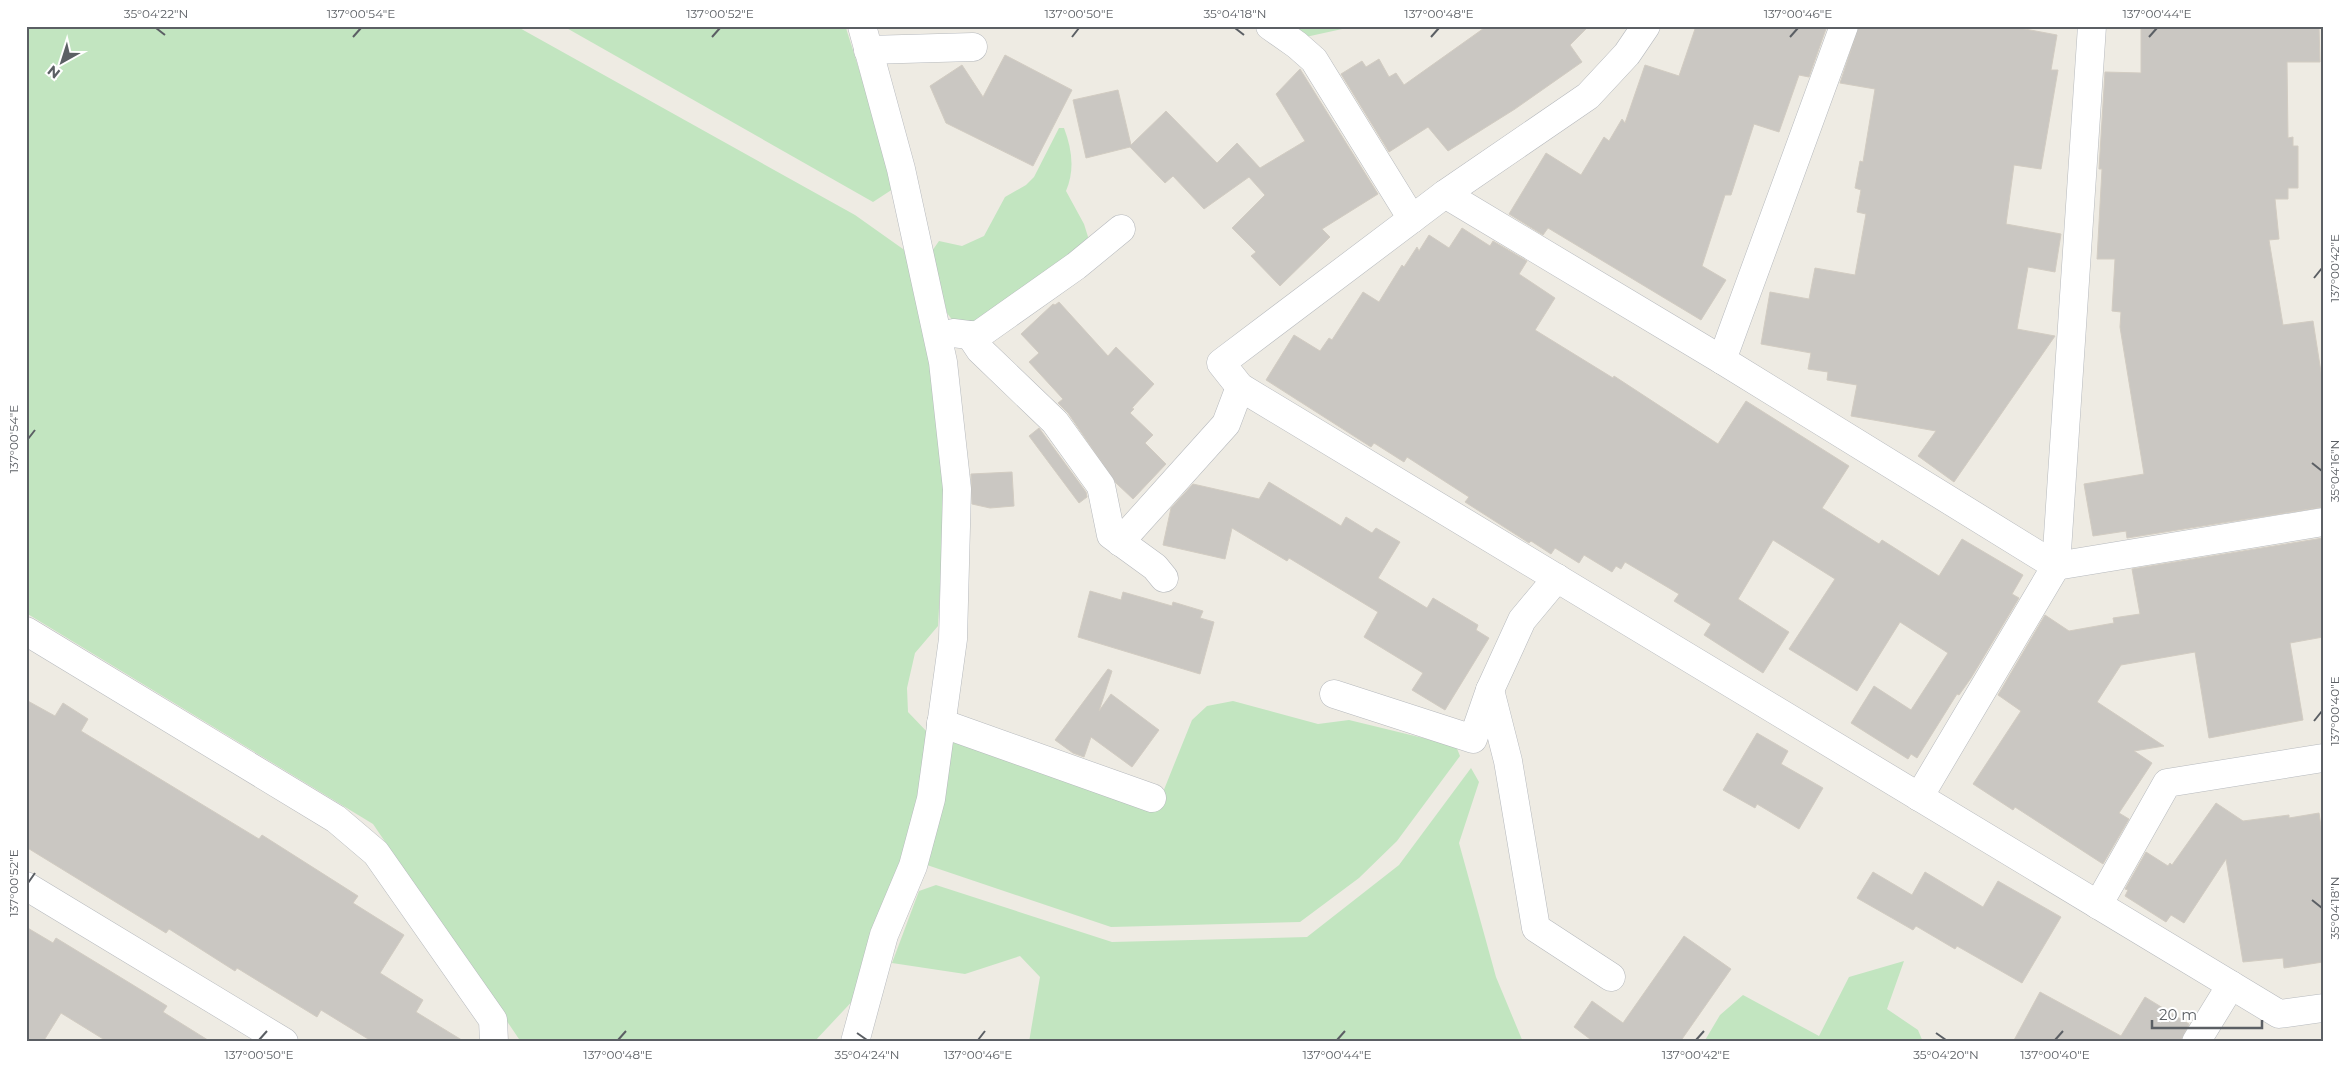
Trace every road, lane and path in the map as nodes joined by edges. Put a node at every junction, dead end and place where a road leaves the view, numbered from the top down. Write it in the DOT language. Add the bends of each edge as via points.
graph roads {
  1 [pos="1270,26"];
  2 [pos="1646,26"];
  3 [pos="1844,26"];
  4 [pos="2092,26"];
  5 [pos="865,38"];
  6 [pos="973,47"];
  7 [pos="1445,194"];
  8 [pos="1412,219"];
  9 [pos="1121,229"];
  10 [pos="934,330"];
  11 [pos="970,335"];
  12 [pos="1722,360"];
  13 [pos="1240,387"];
  14 [pos="2323,522"];
  15 [pos="1120,542"];
  16 [pos="2056,566"];
  17 [pos="1164,578"];
  18 [pos="1557,578"];
  19 [pos="26,631"];
  20 [pos="1490,690"];
  21 [pos="1334,694"];
  22 [pos="941,723"];
  23 [pos="2323,758"];
  24 [pos="1919,797"];
  25 [pos="1152,798"];
  26 [pos="26,886"];
  27 [pos="2098,905"];
  28 [pos="1611,977"];
  29 [pos="2231,985"];
  30 [pos="2323,1008"];
  31 [pos="284,1042"];
  32 [pos="494,1042"];
  33 [pos="855,1042"];
  34 [pos="2196,1042"];
  1 -- 8 [label="street" via="1314,60"];
  2 -- 7 [label="street" via="1628,54 1588,96"];
  3 -- 12 [label="street"];
  4 -- 16 [label="street"];
  5 -- 6 [label="street"];
  5 -- 10 [label="street" via="915,232"];
  7 -- 8 [label="street"];
  7 -- 12 [label="street"];
  8 -- 13 [label="street" via="1221,363"];
  9 -- 11 [label="street" via="1076,266 977,336"];
  10 -- 11 [label="street"];
  10 -- 22 [label="street" via="943,362 957,489 953,639"];
  11 -- 15 [label="street" via="980,350 1055,422 1101,486 1110,535"];
  12 -- 16 [label="street"];
  13 -- 15 [label="street" via="1226,424"];
  13 -- 18 [label="street"];
  14 -- 16 [label="street"];
  15 -- 17 [label="street" via="1155,567"];
  16 -- 24 [label="street"];
  18 -- 20 [label="street" via="1522,620"];
  18 -- 24 [label="street"];
  19 -- 32 [label="street" via="336,819 376,853 493,1020"];
  20 -- 21 [label="street" via="1473,739"];
  20 -- 28 [label="street" via="1508,762 1536,928"];
  22 -- 25 [label="street"];
  22 -- 33 [label="street" via="931,799 914,866 884,935"];
  23 -- 27 [label="street" via="2167,784"];
  24 -- 27 [label="street"];
  26 -- 31 [label="street"];
  27 -- 29 [label="street"];
  29 -- 30 [label="street" via="2279,1014"];
  29 -- 34 [label="street"];
}
